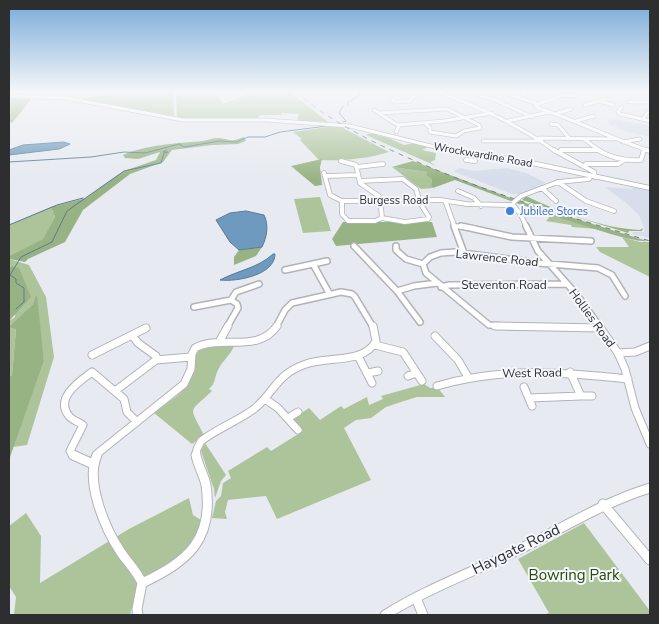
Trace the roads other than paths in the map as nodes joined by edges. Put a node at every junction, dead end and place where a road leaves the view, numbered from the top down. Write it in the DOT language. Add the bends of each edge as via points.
graph roads {
  1 [pos="270,121"];
  2 [pos="392,121"];
  3 [pos="438,121"];
  4 [pos="472,121"];
  5 [pos="508,121"];
  6 [pos="576,121"];
  7 [pos="426,123"];
  8 [pos="551,124"];
  9 [pos="398,125"];
  10 [pos="396,132"];
  11 [pos="430,132"];
  12 [pos="426,136"];
  13 [pos="570,139"];
  14 [pos="584,139"];
  15 [pos="616,139"];
  16 [pos="540,140"];
  17 [pos="640,140"];
  18 [pos="482,141"];
  19 [pos="622,142"];
  20 [pos="562,150"];
  21 [pos="597,150"];
  22 [pos="644,150"];
  23 [pos="650,151"];
  24 [pos="467,157"];
  25 [pos="624,160"];
  26 [pos="345,161"];
  27 [pos="475,161"];
  28 [pos="383,164"];
  29 [pos="586,164"];
  30 [pos="357,167"];
  31 [pos="357,175"];
  32 [pos="593,177"];
  33 [pos="360,181"];
  34 [pos="558,182"];
  35 [pos="542,188"];
  36 [pos="650,188"];
  37 [pos="458,191"];
  38 [pos="342,200"];
  39 [pos="381,200"];
  40 [pos="420,200"];
  41 [pos="556,201"];
  42 [pos="446,203"];
  43 [pos="513,204"];
  44 [pos="481,206"];
  45 [pos="614,211"];
  46 [pos="382,218"];
  47 [pos="454,226"];
  48 [pos="532,238"];
  49 [pos="591,241"];
  50 [pos="354,246"];
  51 [pos="396,246"];
  52 [pos="464,253"];
  53 [pos="327,261"];
  54 [pos="547,263"];
  55 [pos="314,264"];
  56 [pos="423,264"];
  57 [pos="287,267"];
  58 [pos="259,284"];
  59 [pos="567,284"];
  60 [pos="439,285"];
  61 [pos="397,291"];
  62 [pos="329,293"];
  63 [pos="625,296"];
  64 [pos="231,300"];
  65 [pos="194,307"];
  66 [pos="420,322"];
  67 [pos="146,328"];
  68 [pos="601,328"];
  69 [pos="132,335"];
  70 [pos="434,336"];
  71 [pos="219,342"];
  72 [pos="375,345"];
  73 [pos="650,346"];
  74 [pos="618,353"];
  75 [pos="92,355"];
  76 [pos="358,356"];
  77 [pos="191,357"];
  78 [pos="156,360"];
  79 [pos="378,371"];
  80 [pos="570,372"];
  81 [pos="368,373"];
  82 [pos="416,373"];
  83 [pos="408,376"];
  84 [pos="468,377"];
  85 [pos="628,380"];
  86 [pos="422,381"];
  87 [pos="372,383"];
  88 [pos="437,386"];
  89 [pos="524,387"];
  90 [pos="116,391"];
  91 [pos="581,396"];
  92 [pos="592,396"];
  93 [pos="530,398"];
  94 [pos="265,399"];
  95 [pos="532,406"];
  96 [pos="298,412"];
  97 [pos="288,418"];
  98 [pos="137,422"];
  99 [pos="298,430"];
  100 [pos="650,444"];
  101 [pos="93,464"];
  102 [pos="650,488"];
  103 [pos="603,504"];
  104 [pos="650,560"];
  105 [pos="142,583"];
  106 [pos="416,598"];
  107 [pos="138,615"];
  108 [pos="385,615"];
  109 [pos="423,615"];
  1 -- 24 [label="street, Wrockwardine Road" via="350,126"];
  2 -- 9 [label="street"];
  3 -- 7 [label="street"];
  4 -- 11 [label="street" via="480,128 456,136"];
  5 -- 16 [label="street"];
  6 -- 15 [label="street"];
  7 -- 9 [label="street"];
  7 -- 11 [label="street"];
  8 -- 13 [label="street" via="558,125"];
  9 -- 10 [label="street" via="400,128"];
  11 -- 12 [label="street"];
  13 -- 14 [label="street"];
  13 -- 16 [label="street"];
  14 -- 15 [label="street"];
  14 -- 21 [label="street"];
  15 -- 19 [label="street"];
  16 -- 18 [label="street" via="518,144"];
  16 -- 32 [label="street" via="562,156 594,172"];
  17 -- 19 [label="street"];
  19 -- 22 [label="street"];
  20 -- 21 [label="street"];
  21 -- 25 [label="street"];
  22 -- 23 [label="street"];
  22 -- 25 [label="street" via="641,160"];
  24 -- 27 [label="street"];
  24 -- 32 [label="street, Wrockwardine Road"];
  25 -- 29 [label="street" via="618,164"];
  26 -- 30 [label="street"];
  28 -- 30 [label="street"];
  30 -- 31 [label="street"];
  31 -- 33 [label="street"];
  31 -- 38 [label="street" via="325,174 328,191"];
  32 -- 34 [label="street"];
  32 -- 36 [label="street, Wrockwardine Road"];
  33 -- 39 [label="street" via="361,186"];
  33 -- 40 [label="street" via="403,179 416,189"];
  34 -- 35 [label="street"];
  34 -- 45 [label="street" via="586,202"];
  35 -- 41 [label="street"];
  35 -- 43 [label="street, bridge" via="521,196"];
  37 -- 44 [label="street" via="476,198"];
  38 -- 39 [label="street, Burgess Road"];
  38 -- 46 [label="street" via="342,214 348,221"];
  39 -- 40 [label="street, Burgess Road"];
  39 -- 46 [label="street"];
  40 -- 42 [label="street, Burgess Road"];
  40 -- 46 [label="street" via="428,219 400,221"];
  42 -- 44 [label="street, Burgess Road"];
  42 -- 47 [label="street"];
  43 -- 44 [label="street, Burgess Road"];
  43 -- 48 [label="street, Hollies Road"];
  47 -- 48 [label="street"];
  47 -- 52 [label="street"];
  48 -- 49 [label="street"];
  48 -- 54 [label="street, Hollies Road"];
  50 -- 61 [label="street"];
  51 -- 56 [label="street" via="406,259"];
  52 -- 54 [label="street, Lawrence Road"];
  52 -- 56 [label="street, Lawrence Road" via="436,253 427,257"];
  53 -- 55 [label="street"];
  54 -- 59 [label="street, Hollies Road"];
  54 -- 63 [label="street, Lawrence Road" via="609,272"];
  55 -- 57 [label="street"];
  55 -- 62 [label="street"];
  56 -- 60 [label="street" via="423,270"];
  58 -- 64 [label="street" via="236,292"];
  59 -- 60 [label="street, Steventon Road"];
  59 -- 68 [label="street, Hollies Road"];
  60 -- 61 [label="street, Steventon Road" via="414,286"];
  60 -- 68 [label="street" via="477,317 496,327"];
  61 -- 66 [label="street"];
  62 -- 71 [label="street" via="292,303 268,335 249,342"];
  62 -- 72 [label="street" via="347,292 356,297 377,335"];
  64 -- 65 [label="street"];
  64 -- 71 [label="street" via="238,308"];
  67 -- 69 [label="street"];
  68 -- 74 [label="street, Hollies Road"];
  69 -- 75 [label="street"];
  69 -- 78 [label="street" via="156,356"];
  70 -- 84 [label="street" via="458,360"];
  71 -- 77 [label="street" via="200,345"];
  72 -- 76 [label="street"];
  72 -- 82 [label="street" via="403,352"];
  73 -- 74 [label="street" via="642,352"];
  74 -- 85 [label="street, Hollies Road"];
  76 -- 81 [label="street"];
  76 -- 94 [label="street" via="320,360 292,370 277,382"];
  77 -- 78 [label="street"];
  77 -- 98 [label="street" via="192,367 184,384"];
  78 -- 90 [label="street"];
  79 -- 81 [label="street"];
  80 -- 84 [label="street, West Road" via="509,372"];
  80 -- 85 [label="street, West Road"];
  80 -- 91 [label="street"];
  81 -- 87 [label="street"];
  82 -- 83 [label="street"];
  82 -- 86 [label="street"];
  84 -- 88 [label="street, West Road"];
  85 -- 100 [label="street, Hollies Road"];
  89 -- 93 [label="street"];
  90 -- 98 [label="street"];
  90 -- 101 [label="street" via="92,372 70,389 65,405 69,416 83,425 70,451 73,457"];
  91 -- 92 [label="street"];
  91 -- 93 [label="street"];
  93 -- 95 [label="street"];
  94 -- 97 [label="street"];
  94 -- 105 [label="street" via="198,446 196,453 208,501 203,534 186,559 162,575"];
  96 -- 97 [label="street"];
  97 -- 99 [label="street"];
  98 -- 101 [label="street" via="98,453"];
  101 -- 105 [label="street" via="97,504 111,536"];
  102 -- 103 [label="street, Haygate Road"];
  103 -- 104 [label="street"];
  103 -- 106 [label="street, Haygate Road" via="529,545"];
  105 -- 107 [label="street"];
  106 -- 108 [label="street, Haygate Road"];
  106 -- 109 [label="street"];
}
